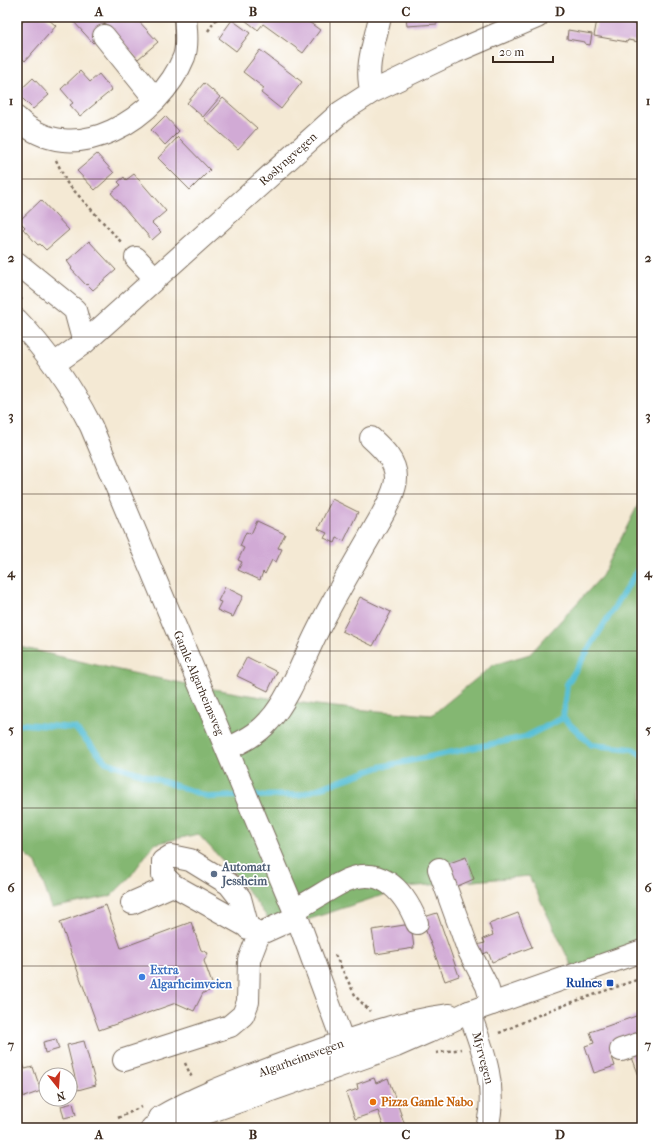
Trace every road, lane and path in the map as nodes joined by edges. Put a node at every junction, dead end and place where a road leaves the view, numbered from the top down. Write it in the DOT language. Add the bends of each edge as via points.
graph roads {
  1 [pos="185,17"];
  2 [pos="380,17"];
  3 [pos="537,17"];
  4 [pos="104,36"];
  5 [pos="372,92"];
  6 [pos="155,99"];
  7 [pos="19,123"];
  8 [pos="54,140"];
  9 [pos="136,258"];
  10 [pos="17,264"];
  11 [pos="156,278"];
  12 [pos="17,320"];
  13 [pos="78,347"];
  14 [pos="54,364"];
  15 [pos="371,438"];
  16 [pos="227,749"];
  17 [pos="439,869"];
  18 [pos="173,885"];
  19 [pos="132,903"];
  20 [pos="295,914"];
  21 [pos="417,923"];
  22 [pos="254,931"];
  23 [pos="642,951"];
  24 [pos="642,978"];
  25 [pos="492,1004"];
  26 [pos="469,1012"];
  27 [pos="497,1035"];
  28 [pos="642,1043"];
  29 [pos="621,1050"];
  30 [pos="346,1052"];
  31 [pos="124,1060"];
  32 [pos="142,1128"];
  33 [pos="152,1128"];
  34 [pos="487,1128"];
  1 -- 6 [label="main road" via="184,56 169,82"];
  2 -- 5 [label="main road" via="369,73"];
  3 -- 5 [label="main road, Røslyngvegen" via="455,52"];
  4 -- 6 [label="main road"];
  5 -- 11 [label="main road, Røslyngvegen" via="341,112"];
  6 -- 8 [label="main road" via="134,120 117,129 80,140"];
  7 -- 8 [label="main road"];
  8 -- 9 [label="path" via="56,162 67,183"];
  9 -- 11 [label="main road"];
  10 -- 13 [label="main road" via="75,310"];
  11 -- 13 [label="main road, Røslyngvegen"];
  12 -- 14 [label="main road, Gamle Algarheimsveg"];
  13 -- 14 [label="main road, Røslyngvegen"];
  14 -- 16 [label="main road, Gamle Algarheimsveg" via="91,426"];
  15 -- 16 [label="main road" via="387,453 392,463 396,479 392,493 322,621 280,705 269,721 254,734"];
  16 -- 20 [label="main road, Gamle Algarheimsveg"];
  17 -- 25 [label="main road" via="468,949 487,986"];
  18 -- 19 [label="main road"];
  18 -- 22 [label="main road"];
  18 -- 22 [label="main road" via="162,875 163,861 171,856 190,860 229,884 240,898"];
  20 -- 21 [label="main road" via="340,883 360,876 380,878 389,882 405,897"];
  20 -- 22 [label="main road"];
  20 -- 30 [label="main road, Gamle Algarheimsveg"];
  22 -- 31 [label="main road" via="249,960 248,1002 243,1015 230,1026"];
  23 -- 25 [label="main road, Algarheimsvegen"];
  24 -- 27 [label="path" via="550,1010"];
  25 -- 26 [label="main road, Algarheimsvegen"];
  26 -- 30 [label="main road, Algarheimsvegen" via="423,1018"];
  26 -- 34 [label="main road, Myrvegen" via="488,1071 492,1093 492,1111"];
  28 -- 29 [label="main road"];
  30 -- 32 [label="main road, Algarheimsvegen" via="216,1090 177,1107"];
  30 -- 33 [label="main road, Algarheimsvegen" via="183,1121"];
}
